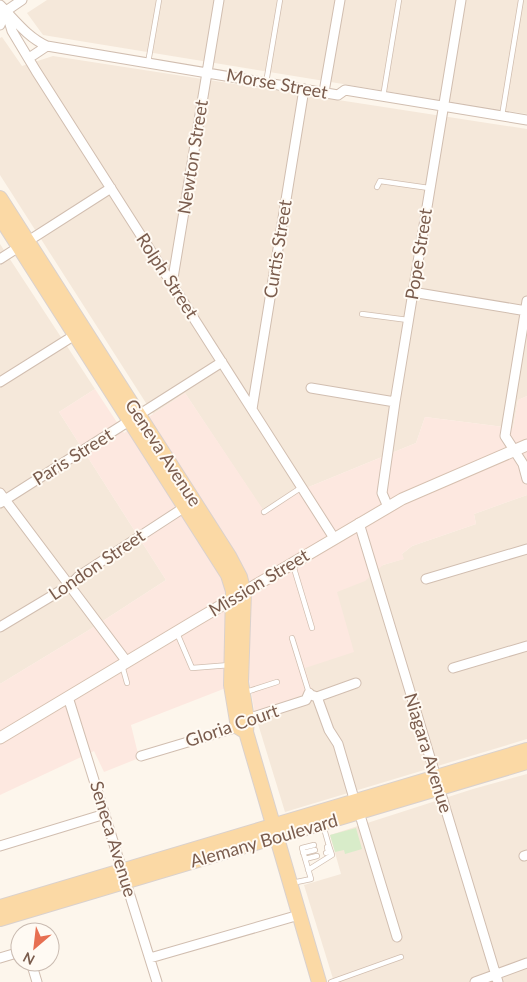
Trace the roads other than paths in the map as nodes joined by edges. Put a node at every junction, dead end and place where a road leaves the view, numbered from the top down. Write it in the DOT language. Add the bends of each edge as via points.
graph roads {
  1 [pos="22,0"];
  2 [pos="159,0"];
  3 [pos="219,0"];
  4 [pos="280,0"];
  5 [pos="340,0"];
  6 [pos="399,0"];
  7 [pos="461,0"];
  8 [pos="521,0"];
  9 [pos="2,9"];
  10 [pos="0,26"];
  11 [pos="47,46"];
  12 [pos="29,58"];
  13 [pos="148,63"];
  14 [pos="206,72"];
  15 [pos="266,83"];
  16 [pos="304,89"];
  17 [pos="324,92"];
  18 [pos="383,97"];
  19 [pos="442,106"];
  20 [pos="502,116"];
  21 [pos="527,120"];
  22 [pos="378,187"];
  23 [pos="111,188"];
  24 [pos="429,188"];
  25 [pos="0,198"];
  26 [pos="0,217"];
  27 [pos="23,244"];
  28 [pos="0,259"];
  29 [pos="172,284"];
  30 [pos="412,292"];
  31 [pos="526,308"];
  32 [pos="362,314"];
  33 [pos="408,320"];
  34 [pos="79,332"];
  35 [pos="222,362"];
  36 [pos="0,382"];
  37 [pos="310,388"];
  38 [pos="395,402"];
  39 [pos="252,409"];
  40 [pos="134,418"];
  41 [pos="527,445"];
  42 [pos="515,450"];
  43 [pos="527,479"];
  44 [pos="302,487"];
  45 [pos="2,499"];
  46 [pos="190,504"];
  47 [pos="388,507"];
  48 [pos="264,512"];
  49 [pos="359,523"];
  50 [pos="334,538"];
  51 [pos="527,549"];
  52 [pos="293,563"];
  53 [pos="426,579"];
  54 [pos="70,585"];
  55 [pos="239,596"];
  56 [pos="0,627"];
  57 [pos="312,628"];
  58 [pos="177,631"];
  59 [pos="292,638"];
  60 [pos="527,646"];
  61 [pos="124,663"];
  62 [pos="231,665"];
  63 [pos="453,668"];
  64 [pos="277,682"];
  65 [pos="127,683"];
  66 [pos="356,683"];
  67 [pos="242,693"];
  68 [pos="313,695"];
  69 [pos="68,697"];
  70 [pos="243,726"];
  71 [pos="0,738"];
  72 [pos="527,750"];
  73 [pos="141,756"];
  74 [pos="527,762"];
  75 [pos="438,783"];
  76 [pos="357,807"];
  77 [pos="105,814"];
  78 [pos="323,823"];
  79 [pos="275,831"];
  80 [pos="326,845"];
  81 [pos="0,846"];
  82 [pos="315,847"];
  83 [pos="326,853"];
  84 [pos="317,856"];
  85 [pos="305,859"];
  86 [pos="308,870"];
  87 [pos="125,875"];
  88 [pos="290,884"];
  89 [pos="0,907"];
  90 [pos="299,915"];
  91 [pos="0,919"];
  92 [pos="396,937"];
  93 [pos="401,957"];
  94 [pos="150,958"];
  95 [pos="527,964"];
  96 [pos="497,978"];
  97 [pos="157,982"];
  98 [pos="319,982"];
  99 [pos="331,982"];
  100 [pos="475,982"];
  1 -- 9 [label="street"];
  2 -- 13 [label="lane"];
  3 -- 14 [label="street, Newton Street"];
  4 -- 15 [label="lane"];
  5 -- 17 [label="street"];
  6 -- 18 [label="lane"];
  7 -- 19 [label="street, Pope Street"];
  8 -- 20 [label="lane"];
  9 -- 10 [label="street"];
  9 -- 11 [label="street" via="27,34"];
  9 -- 12 [label="street, Rolph Street"];
  11 -- 12 [label="street"];
  11 -- 13 [label="street, Morse Street"];
  12 -- 23 [label="street, Rolph Street"];
  13 -- 14 [label="street, Morse Street"];
  14 -- 15 [label="street, Morse Street"];
  14 -- 29 [label="street, Newton Street"];
  15 -- 16 [label="street, Morse Street"];
  16 -- 17 [label="street, Morse Street"];
  16 -- 39 [label="street, Curtis Street"];
  17 -- 18 [label="street, Morse Street" via="338,95 344,90"];
  18 -- 19 [label="street, Morse Street"];
  19 -- 20 [label="street, Morse Street"];
  19 -- 24 [label="street, Pope Street"];
  20 -- 21 [label="street, Morse Street"];
  22 -- 24 [label="lane" via="380,181"];
  23 -- 27 [label="street"];
  23 -- 29 [label="street, Rolph Street"];
  24 -- 30 [label="street, Pope Street"];
  25 -- 27 [label="main road, Geneva Avenue"];
  26 -- 27 [label="main road, Geneva Avenue"];
  27 -- 28 [label="street"];
  27 -- 34 [label="main road, Geneva Avenue"];
  29 -- 35 [label="street, Rolph Street"];
  30 -- 31 [label="street"];
  30 -- 33 [label="street, Pope Street"];
  31 -- 42 [label="street" via="505,436"];
  32 -- 33 [label="lane"];
  33 -- 38 [label="street, Pope Street"];
  34 -- 36 [label="street"];
  34 -- 40 [label="main road, Geneva Avenue"];
  35 -- 39 [label="street, Rolph Street"];
  35 -- 40 [label="street, Paris Street"];
  37 -- 38 [label="street"];
  38 -- 47 [label="street, Pope Street" via="382,493"];
  39 -- 44 [label="street, Rolph Street"];
  40 -- 45 [label="street, Paris Street"];
  40 -- 46 [label="main road, Geneva Avenue"];
  41 -- 42 [label="main road, Mission Street"];
  42 -- 43 [label="street"];
  42 -- 47 [label="main road, Mission Street"];
  44 -- 48 [label="lane"];
  44 -- 50 [label="street, Rolph Street"];
  45 -- 54 [label="street"];
  46 -- 54 [label="street, London Street"];
  46 -- 55 [label="main road, Geneva Avenue"];
  47 -- 49 [label="main road, Mission Street"];
  49 -- 50 [label="main road, Mission Street"];
  49 -- 75 [label="street, Niagara Avenue"];
  50 -- 52 [label="main road, Mission Street"];
  51 -- 53 [label="street"];
  52 -- 55 [label="main road, Mission Street"];
  52 -- 57 [label="lane"];
  54 -- 56 [label="street, London Street"];
  54 -- 61 [label="street"];
  55 -- 58 [label="main road, Mission Street"];
  55 -- 62 [label="main road, Geneva Avenue"];
  55 -- 67 [label="main road, Geneva Avenue"];
  58 -- 61 [label="main road, Mission Street"];
  58 -- 62 [label="lane" via="192,668"];
  59 -- 68 [label="lane"];
  60 -- 63 [label="street"];
  61 -- 65 [label="lane"];
  61 -- 69 [label="main road, Mission Street"];
  62 -- 70 [label="main road, Geneva Avenue" via="232,699"];
  64 -- 67 [label="lane"];
  66 -- 68 [label="street, Gloria Court"];
  67 -- 70 [label="main road, Geneva Avenue"];
  68 -- 70 [label="street, Gloria Court"];
  68 -- 76 [label="street" via="328,730 338,744"];
  69 -- 71 [label="main road, Mission Street"];
  69 -- 77 [label="street, Seneca Avenue"];
  70 -- 73 [label="street, Gloria Court"];
  70 -- 79 [label="main road, Geneva Avenue"];
  72 -- 75 [label="main road, Alemany Boulevard"];
  74 -- 75 [label="main road, Alemany Boulevard"];
  75 -- 76 [label="main road, Alemany Boulevard"];
  75 -- 96 [label="street, Niagara Avenue"];
  76 -- 78 [label="main road, Alemany Boulevard"];
  76 -- 79 [label="main road, Alemany Boulevard"];
  76 -- 92 [label="street"];
  77 -- 81 [label="street"];
  77 -- 87 [label="street, Seneca Avenue"];
  78 -- 79 [label="main road, Alemany Boulevard"];
  78 -- 80 [label="lane"];
  79 -- 87 [label="main road, Alemany Boulevard"];
  79 -- 88 [label="main road, Geneva Avenue"];
  80 -- 83 [label="lane"];
  80 -- 86 [label="lane" via="332,855"];
  82 -- 85 [label="lane" via="302,848"];
  84 -- 85 [label="lane"];
  85 -- 86 [label="lane"];
  86 -- 88 [label="lane" via="310,879"];
  87 -- 89 [label="main road, Alemany Boulevard"];
  87 -- 91 [label="main road, Alemany Boulevard"];
  87 -- 94 [label="street, Seneca Avenue"];
  88 -- 90 [label="main road, Geneva Avenue"];
  90 -- 94 [label="street"];
  90 -- 98 [label="main road, Geneva Avenue"];
  93 -- 99 [label="lane"];
  94 -- 97 [label="street, Seneca Avenue"];
  95 -- 96 [label="street"];
  96 -- 100 [label="street"];
}
